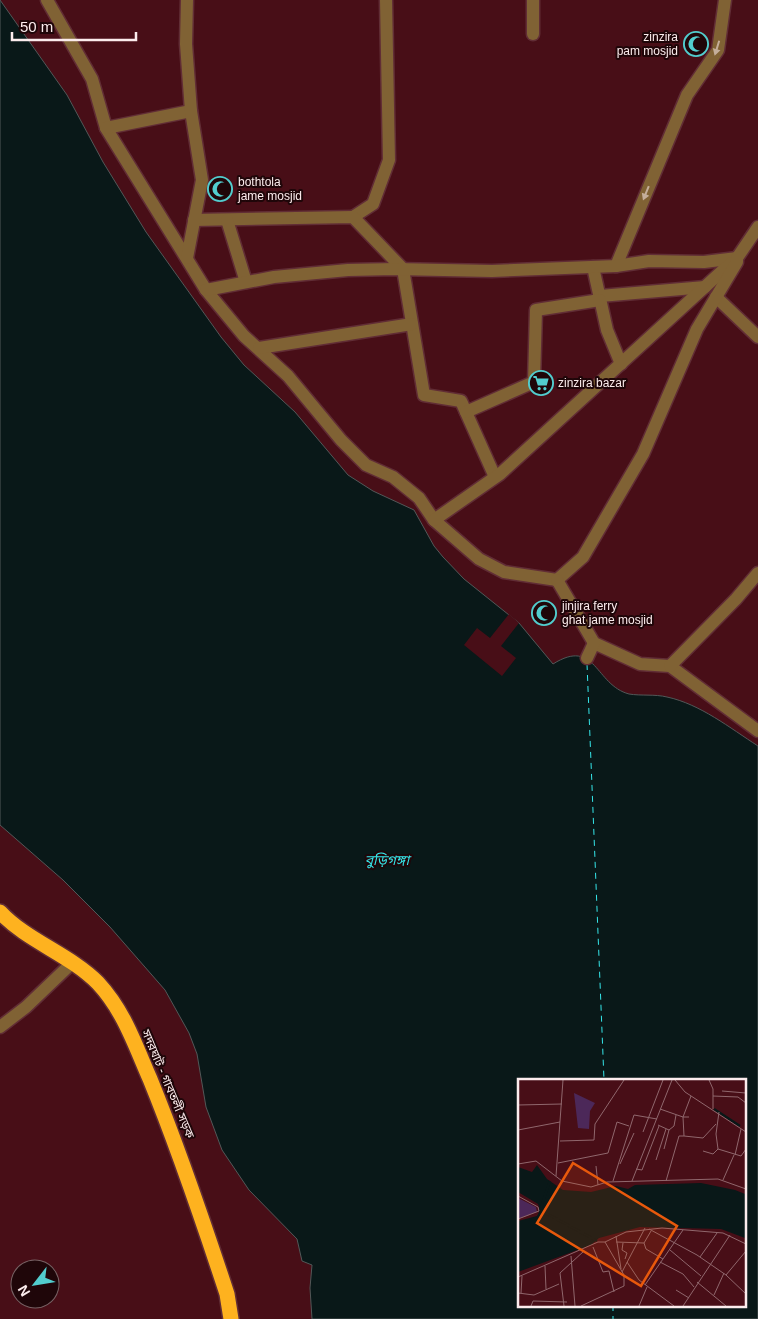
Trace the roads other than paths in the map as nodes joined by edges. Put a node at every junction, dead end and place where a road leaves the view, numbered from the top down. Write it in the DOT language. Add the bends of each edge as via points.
graph roads {
  1 [pos="47,0"];
  2 [pos="187,0"];
  3 [pos="386,0"];
  4 [pos="533,0"];
  5 [pos="725,0"];
  6 [pos="533,34"];
  7 [pos="192,111"];
  8 [pos="106,128"];
  9 [pos="353,217"];
  10 [pos="194,220"];
  11 [pos="227,220"];
  12 [pos="758,227"];
  13 [pos="187,258"];
  14 [pos="737,258"];
  15 [pos="616,266"];
  16 [pos="593,267"];
  17 [pos="403,269"];
  18 [pos="246,282"];
  19 [pos="705,287"];
  20 [pos="206,290"];
  21 [pos="716,297"];
  22 [pos="600,298"];
  23 [pos="412,324"];
  24 [pos="758,338"];
  25 [pos="259,348"];
  26 [pos="621,364"];
  27 [pos="466,412"];
  28 [pos="495,477"];
  29 [pos="434,520"];
  30 [pos="758,573"];
  31 [pos="557,580"];
  32 [pos="594,643"];
  33 [pos="587,658"];
  34 [pos="670,666"];
  35 [pos="755,727"];
  36 [pos="0,912"];
  37 [pos="73,962"];
  38 [pos="0,1027"];
  39 [pos="232,1319"];
  1 -- 8 [label="street" via="92,79"];
  2 -- 7 [label="street" via="186,44"];
  3 -- 9 [label="street" via="389,160 373,204"];
  4 -- 6 [label="street"];
  5 -- 15 [label="street, one-way" via="718,50 687,95"];
  7 -- 8 [label="street"];
  7 -- 10 [label="street" via="202,180"];
  8 -- 13 [label="street"];
  9 -- 11 [label="street"];
  9 -- 17 [label="street"];
  10 -- 11 [label="street"];
  10 -- 13 [label="street"];
  11 -- 18 [label="street"];
  12 -- 14 [label="street"];
  13 -- 20 [label="street"];
  14 -- 15 [label="street" via="704,262 649,261"];
  14 -- 19 [label="street"];
  14 -- 21 [label="street"];
  15 -- 16 [label="street"];
  16 -- 17 [label="street" via="492,271"];
  16 -- 22 [label="street"];
  17 -- 18 [label="street" via="339,271"];
  17 -- 23 [label="street"];
  18 -- 20 [label="street"];
  19 -- 22 [label="street"];
  19 -- 26 [label="street"];
  20 -- 25 [label="street" via="244,336"];
  21 -- 24 [label="street"];
  21 -- 31 [label="street" via="697,329 643,454 583,556"];
  22 -- 26 [label="street" via="607,330"];
  22 -- 27 [label="street" via="536,310 534,382"];
  23 -- 25 [label="street"];
  23 -- 27 [label="street" via="424,395 461,401"];
  25 -- 29 [label="street" via="288,376 340,440 366,465 393,477 419,498"];
  26 -- 28 [label="street"];
  27 -- 28 [label="street"];
  28 -- 29 [label="street"];
  29 -- 31 [label="street" via="480,559 504,572"];
  30 -- 34 [label="street"];
  31 -- 32 [label="street"];
  32 -- 33 [label="street"];
  32 -- 34 [label="street" via="640,664"];
  34 -- 35 [label="street"];
  36 -- 37 [label="highway, সদরঘাট - গাবতলী সড়ক" via="9,922"];
  37 -- 38 [label="street"];
  37 -- 39 [label="highway, সদরঘাট - গাবতলী সড়ক" via="97,982 125,1020 177,1145 227,1294"];
}
